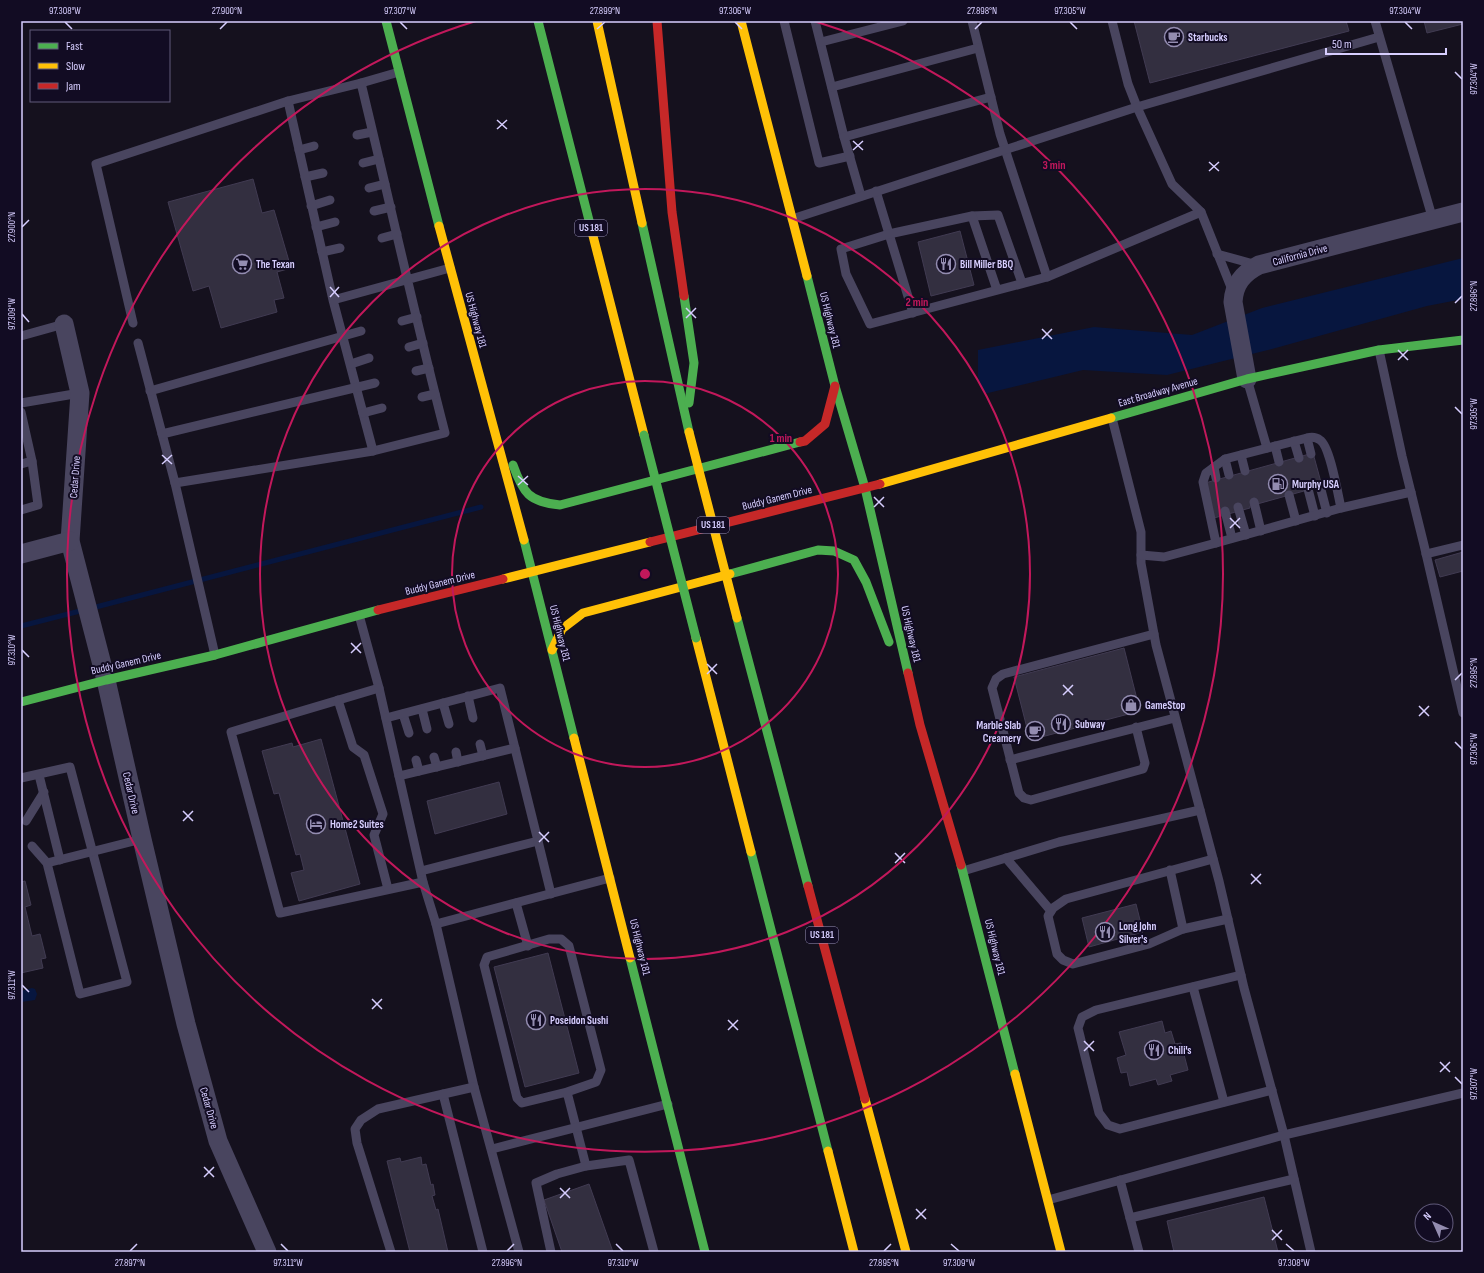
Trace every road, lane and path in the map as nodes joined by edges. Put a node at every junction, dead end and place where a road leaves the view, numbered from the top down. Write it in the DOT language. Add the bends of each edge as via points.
graph roads {
  1 [pos="386,21"];
  2 [pos="538,21"];
  3 [pos="597,21"];
  4 [pos="657,21"];
  5 [pos="742,21"];
  6 [pos="784,21"];
  7 [pos="815,21"];
  8 [pos="903,21"];
  9 [pos="972,21"];
  10 [pos="1112,21"];
  11 [pos="1375,21"];
  12 [pos="1379,37"];
  13 [pos="821,42"];
  14 [pos="978,48"];
  15 [pos="398,72"];
  16 [pos="361,83"];
  17 [pos="832,87"];
  18 [pos="991,97"];
  19 [pos="288,101"];
  20 [pos="1136,107"];
  21 [pos="372,132"];
  22 [pos="357,135"];
  23 [pos="844,137"];
  24 [pos="314,146"];
  25 [pos="1005,149"];
  26 [pos="298,150"];
  27 [pos="850,156"];
  28 [pos="379,159"];
  29 [pos="363,163"];
  30 [pos="323,173"];
  31 [pos="305,177"];
  32 [pos="385,184"];
  33 [pos="369,188"];
  34 [pos="876,191"];
  35 [pos="861,196"];
  36 [pos="330,200"];
  37 [pos="311,206"];
  38 [pos="390,207"];
  39 [pos="374,211"];
  40 [pos="1201,212"];
  41 [pos="1463,212"];
  42 [pos="972,216"];
  43 [pos="792,219"];
  44 [pos="1433,220"];
  45 [pos="335,222"];
  46 [pos="316,227"];
  47 [pos="397,234"];
  48 [pos="890,234"];
  49 [pos="382,238"];
  50 [pos="340,248"];
  51 [pos="322,252"];
  52 [pos="1217,254"];
  53 [pos="1259,266"];
  54 [pos="450,268"];
  55 [pos="1046,277"];
  56 [pos="408,280"];
  57 [pos="1022,284"];
  58 [pos="997,290"];
  59 [pos="1233,293"];
  60 [pos="333,300"];
  61 [pos="913,313"];
  62 [pos="417,316"];
  63 [pos="402,321"];
  64 [pos="133,323"];
  65 [pos="64,324"];
  66 [pos="361,331"];
  67 [pos="21,336"];
  68 [pos="343,336"];
  69 [pos="1463,340"];
  70 [pos="138,343"];
  71 [pos="423,343"];
  72 [pos="409,347"];
  73 [pos="1378,350"];
  74 [pos="369,358"];
  75 [pos="351,364"];
  76 [pos="429,368"];
  77 [pos="416,371"];
  78 [pos="1247,379"];
  79 [pos="375,383"];
  80 [pos="482,386"];
  81 [pos="835,386"];
  82 [pos="357,388"];
  83 [pos="150,391"];
  84 [pos="80,393"];
  85 [pos="435,394"];
  86 [pos="422,397"];
  87 [pos="21,403"];
  88 [pos="382,408"];
  89 [pos="21,412"];
  90 [pos="363,413"];
  91 [pos="687,418"];
  92 [pos="1112,418"];
  93 [pos="162,434"];
  94 [pos="1307,438"];
  95 [pos="1294,441"];
  96 [pos="1270,447"];
  97 [pos="373,452"];
  98 [pos="1311,454"];
  99 [pos="1241,455"];
  100 [pos="1299,458"];
  101 [pos="1225,459"];
  102 [pos="32,461"];
  103 [pos="1279,462"];
  104 [pos="21,464"];
  105 [pos="1214,467"];
  106 [pos="1245,471"];
  107 [pos="1229,475"];
  108 [pos="1216,478"];
  109 [pos="175,483"];
  110 [pos="1320,486"];
  111 [pos="865,488"];
  112 [pos="1308,489"];
  113 [pos="1411,492"];
  114 [pos="1289,494"];
  115 [pos="1254,502"];
  116 [pos="1238,507"];
  117 [pos="1341,508"];
  118 [pos="21,510"];
  119 [pos="1225,511"];
  120 [pos="1327,513"];
  121 [pos="1315,516"];
  122 [pos="1296,521"];
  123 [pos="1261,530"];
  124 [pos="1246,535"];
  125 [pos="1232,538"];
  126 [pos="70,541"];
  127 [pos="1216,543"];
  128 [pos="1463,545"];
  129 [pos="21,554"];
  130 [pos="1426,554"];
  131 [pos="1141,555"];
  132 [pos="532,571"];
  133 [pos="359,615"];
  134 [pos="1154,634"];
  135 [pos="552,650"];
  136 [pos="215,655"];
  137 [pos="106,680"];
  138 [pos="379,688"];
  139 [pos="468,696"];
  140 [pos="338,700"];
  141 [pos="21,702"];
  142 [pos="443,703"];
  143 [pos="422,709"];
  144 [pos="1463,713"];
  145 [pos="403,714"];
  146 [pos="386,718"];
  147 [pos="473,718"];
  148 [pos="1175,718"];
  149 [pos="449,724"];
  150 [pos="920,725"];
  151 [pos="1136,727"];
  152 [pos="427,729"];
  153 [pos="408,734"];
  154 [pos="480,744"];
  155 [pos="515,748"];
  156 [pos="456,752"];
  157 [pos="483,756"];
  158 [pos="434,757"];
  159 [pos="416,760"];
  160 [pos="1010,760"];
  161 [pos="458,762"];
  162 [pos="437,767"];
  163 [pos="419,771"];
  164 [pos="39,775"];
  165 [pos="399,776"];
  166 [pos="21,778"];
  167 [pos="44,792"];
  168 [pos="1200,810"];
  169 [pos="26,821"];
  170 [pos="142,839"];
  171 [pos="538,841"];
  172 [pos="32,846"];
  173 [pos="93,851"];
  174 [pos="1006,858"];
  175 [pos="1213,858"];
  176 [pos="60,860"];
  177 [pos="47,863"];
  178 [pos="1170,870"];
  179 [pos="421,871"];
  180 [pos="963,871"];
  181 [pos="610,878"];
  182 [pos="423,882"];
  183 [pos="388,890"];
  184 [pos="550,894"];
  185 [pos="516,903"];
  186 [pos="1051,911"];
  187 [pos="1228,919"];
  188 [pos="436,924"];
  189 [pos="1183,929"];
  190 [pos="528,946"];
  191 [pos="1241,975"];
  192 [pos="1193,986"];
  193 [pos="474,1087"];
  194 [pos="1272,1090"];
  195 [pos="567,1092"];
  196 [pos="1463,1093"];
  197 [pos="444,1094"];
  198 [pos="1224,1102"];
  199 [pos="668,1104"];
  200 [pos="578,1128"];
  201 [pos="1284,1135"];
  202 [pos="492,1150"];
  203 [pos="586,1166"];
  204 [pos="1294,1179"];
  205 [pos="1120,1180"];
  206 [pos="1048,1200"];
  207 [pos="1130,1218"];
  208 [pos="267,1252"];
  209 [pos="391,1252"];
  210 [pos="483,1252"];
  211 [pos="519,1252"];
  212 [pos="551,1252"];
  213 [pos="654,1252"];
  214 [pos="705,1252"];
  215 [pos="854,1252"];
  216 [pos="906,1252"];
  217 [pos="1061,1252"];
  218 [pos="1138,1252"];
  219 [pos="1311,1252"];
  1 -- 15 [label="main road, US Highway 181"];
  2 -- 215 [label="main road, US 181, bridge"];
  3 -- 91 [label="main road, US 181"];
  4 -- 91 [label="main road" via="672,212 694,363"];
  5 -- 43 [label="main road, US Highway 181"];
  6 -- 27 [label="lane" via="819,162"];
  7 -- 13 [label="lane"];
  8 -- 13 [label="lane"];
  9 -- 14 [label="lane"];
  10 -- 20 [label="lane"];
  11 -- 12 [label="lane"];
  12 -- 20 [label="lane"];
  12 -- 44 [label="lane"];
  13 -- 17 [label="lane"];
  14 -- 17 [label="lane"];
  14 -- 18 [label="lane"];
  15 -- 16 [label="lane"];
  15 -- 54 [label="main road, US Highway 181"];
  16 -- 19 [label="lane"];
  16 -- 21 [label="lane"];
  17 -- 23 [label="lane"];
  18 -- 23 [label="lane"];
  18 -- 25 [label="lane"];
  19 -- 26 [label="lane"];
  19 -- 64 [label="lane" via="96,164"];
  20 -- 25 [label="lane"];
  20 -- 40 [label="lane" via="1172,184"];
  21 -- 22 [label="lane"];
  21 -- 28 [label="lane"];
  23 -- 27 [label="lane"];
  24 -- 26 [label="lane"];
  25 -- 34 [label="lane"];
  25 -- 55 [label="lane"];
  26 -- 31 [label="lane"];
  27 -- 35 [label="lane"];
  28 -- 29 [label="lane"];
  28 -- 32 [label="lane"];
  30 -- 31 [label="lane"];
  31 -- 37 [label="lane"];
  32 -- 33 [label="lane"];
  32 -- 38 [label="lane"];
  34 -- 35 [label="lane"];
  34 -- 48 [label="lane"];
  35 -- 43 [label="lane"];
  36 -- 37 [label="lane"];
  37 -- 46 [label="lane"];
  38 -- 39 [label="lane"];
  38 -- 47 [label="lane"];
  40 -- 52 [label="lane"];
  40 -- 55 [label="lane"];
  41 -- 44 [label="street, California Drive"];
  42 -- 48 [label="lane"];
  42 -- 57 [label="lane" via="998,215"];
  42 -- 58 [label="lane"];
  43 -- 81 [label="main road, US Highway 181"];
  44 -- 53 [label="street, California Drive"];
  45 -- 46 [label="lane"];
  46 -- 51 [label="lane"];
  47 -- 49 [label="lane"];
  47 -- 56 [label="lane"];
  48 -- 61 [label="lane"];
  48 -- 61 [label="lane" via="841,249 846,274 870,324"];
  50 -- 51 [label="lane"];
  51 -- 60 [label="lane"];
  52 -- 53 [label="lane"];
  52 -- 59 [label="lane"];
  53 -- 59 [label="street, California Drive" via="1248,270 1241,277"];
  54 -- 56 [label="lane"];
  54 -- 80 [label="main road, US Highway 181"];
  55 -- 57 [label="lane"];
  56 -- 60 [label="lane"];
  56 -- 62 [label="lane"];
  57 -- 58 [label="lane"];
  58 -- 61 [label="lane"];
  59 -- 78 [label="street"];
  60 -- 68 [label="lane"];
  62 -- 63 [label="lane"];
  62 -- 71 [label="lane"];
  65 -- 67 [label="lane"];
  65 -- 84 [label="street, Cedar Drive"];
  66 -- 68 [label="lane"];
  68 -- 75 [label="lane"];
  68 -- 83 [label="lane"];
  69 -- 73 [label="main road, East Broadway Avenue"];
  70 -- 83 [label="lane"];
  71 -- 72 [label="lane"];
  71 -- 76 [label="lane"];
  73 -- 78 [label="main road, East Broadway Avenue"];
  73 -- 113 [label="lane"];
  74 -- 75 [label="lane"];
  75 -- 82 [label="lane"];
  76 -- 77 [label="lane"];
  76 -- 85 [label="lane"];
  78 -- 92 [label="main road, East Broadway Avenue"];
  78 -- 96 [label="lane"];
  79 -- 82 [label="lane"];
  80 -- 81 [label="main road" via="523,489 546,504 560,505 805,441 825,424"];
  80 -- 132 [label="main road, US Highway 181"];
  81 -- 111 [label="main road, US Highway 181"];
  82 -- 90 [label="lane"];
  82 -- 93 [label="lane"];
  83 -- 93 [label="lane"];
  84 -- 87 [label="lane"];
  84 -- 126 [label="street, Cedar Drive"];
  85 -- 86 [label="lane"];
  85 -- 97 [label="lane" via="445,433"];
  88 -- 90 [label="lane"];
  89 -- 102 [label="lane"];
  90 -- 97 [label="lane"];
  91 -- 216 [label="main road, US 181, bridge" via="737,618"];
  92 -- 111 [label="main road, East Broadway Avenue"];
  92 -- 131 [label="lane" via="1141,532"];
  93 -- 109 [label="lane"];
  94 -- 95 [label="lane"];
  94 -- 98 [label="lane"];
  94 -- 117 [label="lane" via="1320,440 1327,448"];
  95 -- 96 [label="lane"];
  95 -- 100 [label="lane"];
  96 -- 99 [label="lane"];
  96 -- 103 [label="lane"];
  97 -- 109 [label="lane"];
  99 -- 101 [label="lane"];
  99 -- 106 [label="lane"];
  101 -- 105 [label="lane"];
  101 -- 107 [label="lane"];
  102 -- 104 [label="lane"];
  102 -- 118 [label="lane" via="38,505"];
  105 -- 108 [label="lane"];
  105 -- 127 [label="lane" via="1206,473 1203,482"];
  109 -- 136 [label="lane"];
  110 -- 120 [label="lane"];
  111 -- 132 [label="main road, Buddy Ganem Drive"];
  111 -- 150 [label="main road, US Highway 181"];
  112 -- 121 [label="lane"];
  113 -- 117 [label="lane"];
  113 -- 130 [label="lane"];
  114 -- 122 [label="lane"];
  115 -- 123 [label="lane"];
  116 -- 124 [label="lane"];
  117 -- 120 [label="lane"];
  119 -- 125 [label="lane"];
  120 -- 121 [label="lane"];
  121 -- 122 [label="lane"];
  122 -- 123 [label="lane"];
  123 -- 124 [label="lane"];
  124 -- 125 [label="lane"];
  125 -- 127 [label="lane"];
  126 -- 129 [label="street"];
  126 -- 137 [label="street, Cedar Drive"];
  127 -- 131 [label="lane" via="1164,557"];
  128 -- 130 [label="lane"];
  130 -- 144 [label="lane"];
  131 -- 134 [label="lane"];
  132 -- 133 [label="main road, Buddy Ganem Drive"];
  132 -- 135 [label="main road, US Highway 181"];
  133 -- 136 [label="main road, Buddy Ganem Drive"];
  133 -- 138 [label="lane"];
  134 -- 148 [label="lane"];
  134 -- 160 [label="lane" via="1003,674 996,679 992,688"];
  135 -- 150 [label="main road" via="562,629 583,613 818,550 834,550 854,560 866,582"];
  135 -- 181 [label="main road, US Highway 181"];
  136 -- 137 [label="main road, Buddy Ganem Drive"];
  137 -- 141 [label="main road, Buddy Ganem Drive"];
  137 -- 170 [label="street, Cedar Drive"];
  138 -- 140 [label="lane"];
  138 -- 146 [label="lane"];
  139 -- 142 [label="lane"];
  139 -- 147 [label="lane"];
  139 -- 155 [label="lane" via="500,688"];
  140 -- 183 [label="lane" via="353,747 364,755 383,814 374,835"];
  140 -- 183 [label="lane" via="231,732 280,913"];
  142 -- 143 [label="lane"];
  142 -- 149 [label="lane"];
  143 -- 145 [label="lane"];
  143 -- 152 [label="lane"];
  145 -- 146 [label="lane"];
  145 -- 153 [label="lane"];
  146 -- 165 [label="lane"];
  148 -- 151 [label="lane"];
  148 -- 168 [label="lane"];
  150 -- 180 [label="main road, US Highway 181"];
  151 -- 160 [label="lane"];
  151 -- 160 [label="lane" via="1145,763 1143,769 1032,800 1024,798 1019,793"];
  154 -- 157 [label="lane"];
  155 -- 157 [label="lane"];
  155 -- 171 [label="lane"];
  156 -- 161 [label="lane"];
  157 -- 161 [label="lane"];
  158 -- 162 [label="lane"];
  159 -- 163 [label="lane"];
  161 -- 162 [label="lane"];
  162 -- 163 [label="lane"];
  163 -- 165 [label="lane"];
  164 -- 166 [label="lane"];
  164 -- 167 [label="lane"];
  164 -- 173 [label="lane" via="70,767"];
  165 -- 179 [label="lane"];
  167 -- 169 [label="lane"];
  167 -- 176 [label="lane"];
  168 -- 174 [label="lane" via="1059,842"];
  168 -- 175 [label="lane"];
  170 -- 173 [label="lane"];
  170 -- 208 [label="street, Cedar Drive" via="186,1024 218,1141"];
  171 -- 179 [label="lane"];
  171 -- 184 [label="lane"];
  172 -- 177 [label="lane"];
  173 -- 176 [label="lane"];
  173 -- 177 [label="lane" via="127,982 80,994"];
  174 -- 180 [label="lane"];
  174 -- 186 [label="lane"];
  175 -- 178 [label="lane"];
  175 -- 187 [label="lane"];
  176 -- 177 [label="lane"];
  178 -- 186 [label="lane" via="1066,899"];
  178 -- 189 [label="lane"];
  179 -- 182 [label="lane"];
  180 -- 206 [label="main road, US Highway 181"];
  181 -- 184 [label="lane"];
  181 -- 199 [label="main road, US Highway 181"];
  182 -- 183 [label="lane"];
  182 -- 188 [label="lane"];
  184 -- 185 [label="lane"];
  185 -- 188 [label="lane"];
  185 -- 190 [label="lane"];
  186 -- 189 [label="lane" via="1048,916 1057,954 1073,964 1149,944"];
  187 -- 189 [label="lane"];
  187 -- 191 [label="lane"];
  188 -- 193 [label="lane"];
  190 -- 195 [label="lane" via="549,939 561,939 569,946 601,1070 596,1082"];
  190 -- 195 [label="lane" via="486,957 484,965 517,1098 522,1103"];
  191 -- 192 [label="lane"];
  191 -- 194 [label="lane"];
  192 -- 198 [label="lane"];
  192 -- 198 [label="lane" via="1096,1010 1082,1017 1078,1028 1099,1113 1108,1125 1120,1129"];
  193 -- 197 [label="lane"];
  193 -- 202 [label="lane"];
  194 -- 198 [label="lane"];
  194 -- 201 [label="lane"];
  195 -- 200 [label="lane"];
  196 -- 201 [label="lane"];
  197 -- 209 [label="lane" via="378,1109 361,1120 355,1129 357,1143"];
  197 -- 210 [label="lane"];
  199 -- 200 [label="lane"];
  199 -- 214 [label="main road, US Highway 181"];
  200 -- 202 [label="lane"];
  200 -- 203 [label="lane"];
  201 -- 204 [label="lane"];
  201 -- 205 [label="lane"];
  202 -- 211 [label="lane"];
  203 -- 212 [label="lane" via="536,1183"];
  203 -- 213 [label="lane" via="629,1160"];
  204 -- 207 [label="lane"];
  204 -- 219 [label="lane"];
  205 -- 206 [label="lane"];
  205 -- 207 [label="lane"];
  206 -- 217 [label="main road, US Highway 181"];
  207 -- 218 [label="lane"];
}
